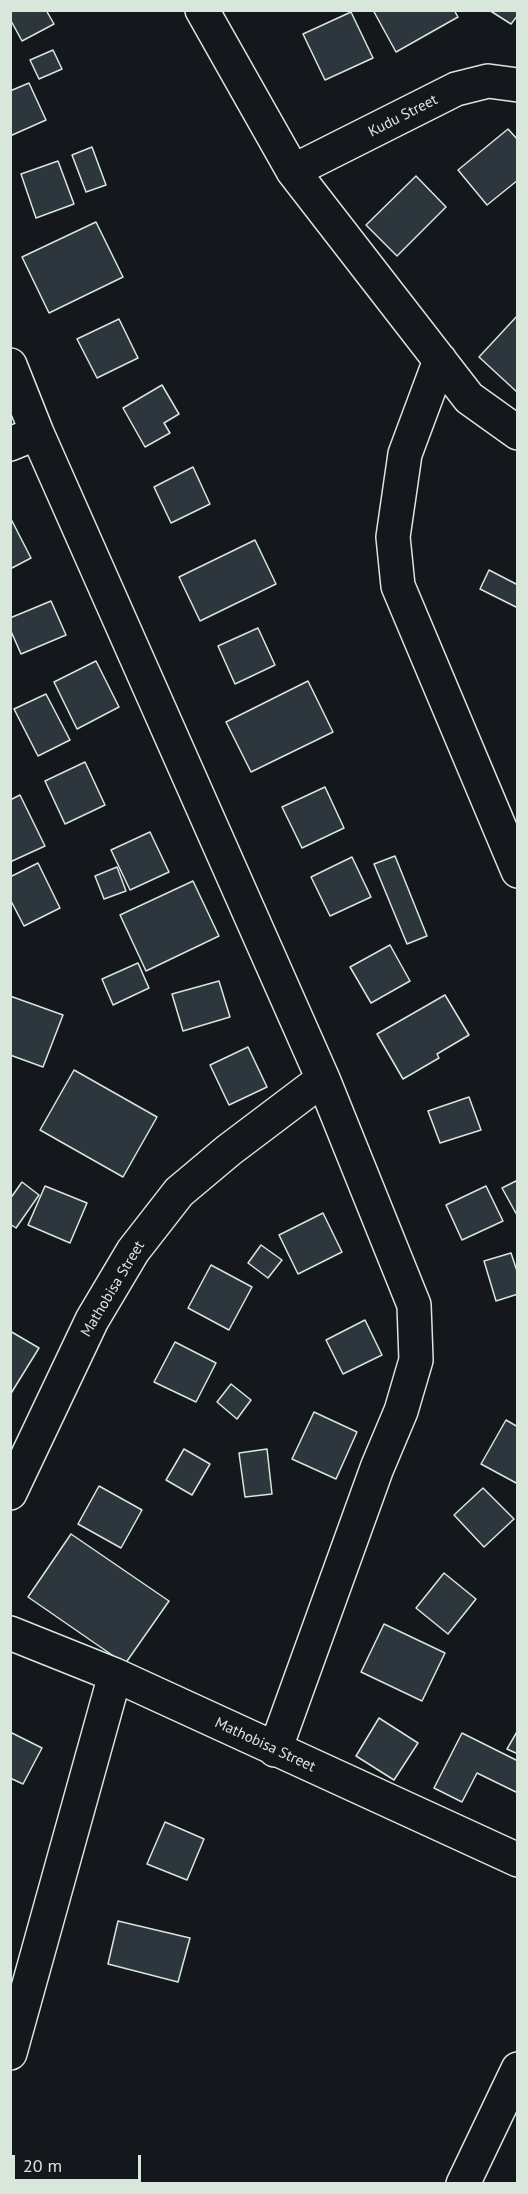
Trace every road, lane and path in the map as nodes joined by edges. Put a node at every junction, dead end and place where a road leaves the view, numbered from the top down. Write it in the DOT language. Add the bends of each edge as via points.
graph roads {
  1 [pos="202,10"];
  2 [pos="518,85"];
  3 [pos="293,171"];
  4 [pos="440,360"];
  5 [pos="10,365"];
  6 [pos="518,433"];
  7 [pos="23,439"];
  8 [pos="518,871"];
  9 [pos="323,1079"];
  10 [pos="10,1493"];
  11 [pos="10,1633"];
  12 [pos="115,1675"];
  13 [pos="275,1750"];
  14 [pos="518,1860"];
  15 [pos="10,2053"];
  16 [pos="518,2069"];
  17 [pos="463,2184"];
  1 -- 3 [label="street"];
  2 -- 3 [label="street, Kudu Street" via="488,81 456,89"];
  3 -- 4 [label="street"];
  4 -- 6 [label="street" via="469,398"];
  4 -- 8 [label="street" via="405,454 393,537 398,586"];
  5 -- 7 [label="street"];
  7 -- 9 [label="street"];
  9 -- 10 [label="street, Mathobisa Street" via="179,1192 134,1251 92,1320"];
  9 -- 13 [label="street" via="414,1305 416,1360 401,1411"];
  11 -- 12 [label="street, Mathobisa Street"];
  12 -- 13 [label="street, Mathobisa Street"];
  12 -- 15 [label="street"];
  13 -- 14 [label="street, Mathobisa Street"];
  16 -- 17 [label="street"];
}
